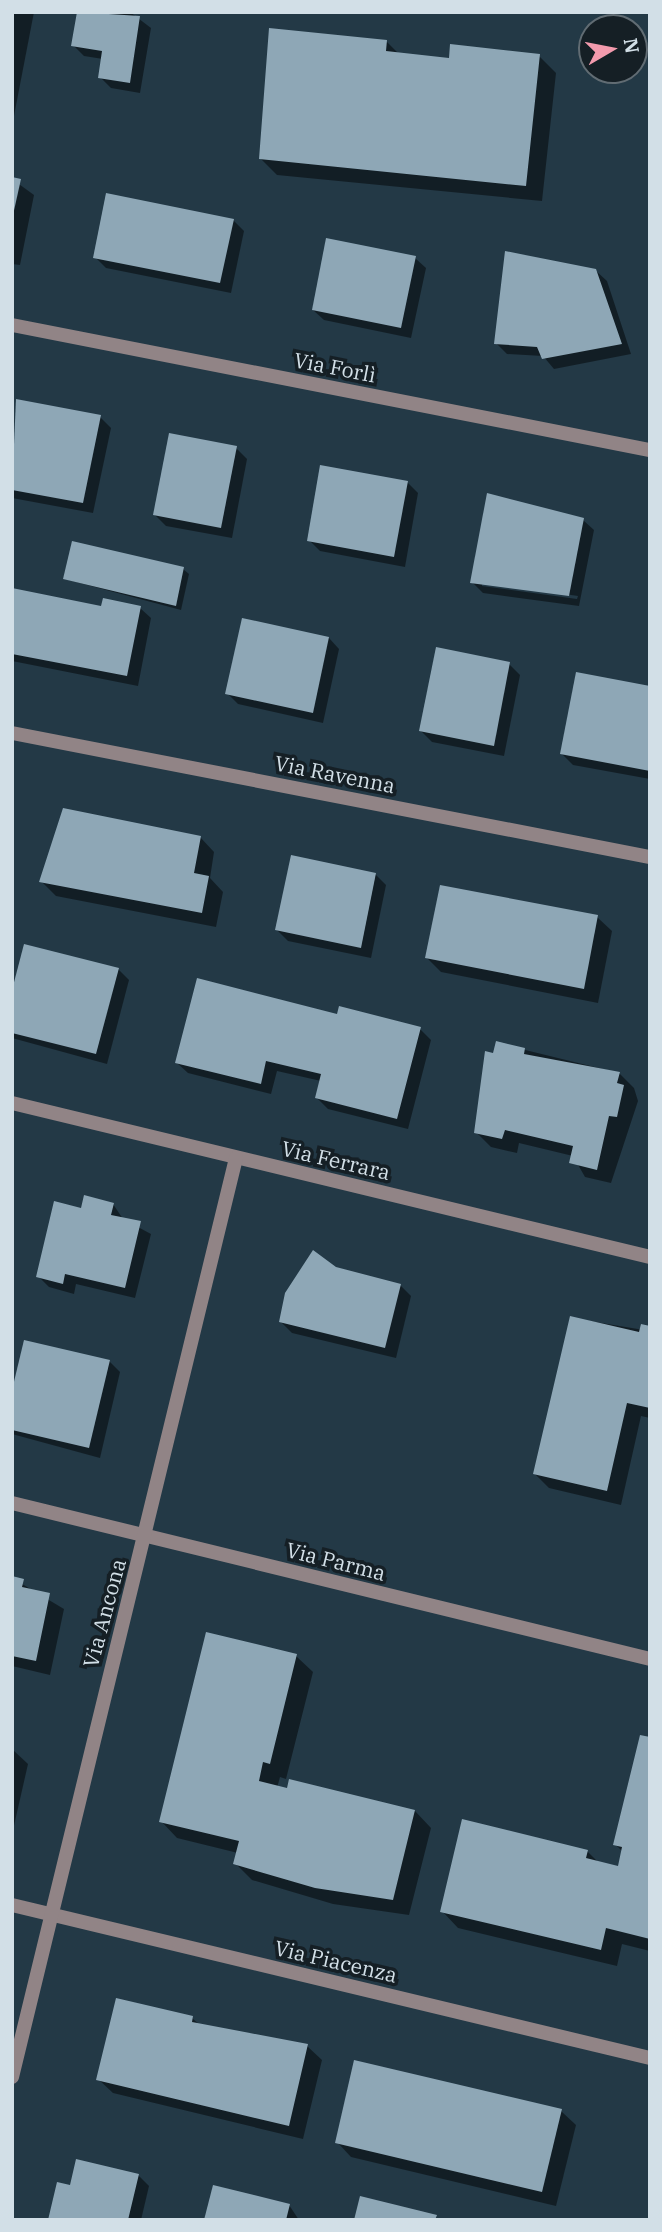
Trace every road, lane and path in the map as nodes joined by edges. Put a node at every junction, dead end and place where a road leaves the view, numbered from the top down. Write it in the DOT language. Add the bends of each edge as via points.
graph roads {
  1 [pos="12,325"];
  2 [pos="650,450"];
  3 [pos="12,733"];
  4 [pos="650,857"];
  5 [pos="12,1103"];
  6 [pos="236,1158"];
  7 [pos="650,1257"];
  8 [pos="12,1503"];
  9 [pos="146,1535"];
  10 [pos="650,1659"];
  11 [pos="12,1905"];
  12 [pos="47,1915"];
  13 [pos="650,2058"];
  14 [pos="12,2077"];
  1 -- 2 [label="street, Via Forlì"];
  3 -- 4 [label="street, Via Ravenna"];
  5 -- 6 [label="street, Via Ferrara"];
  6 -- 7 [label="street, Via Ferrara"];
  6 -- 9 [label="street, Via Ancona"];
  8 -- 9 [label="street, Via Parma"];
  9 -- 10 [label="street, Via Parma"];
  9 -- 12 [label="street, Via Ancona"];
  11 -- 12 [label="street, Via Piacenza"];
  12 -- 13 [label="street, Via Piacenza"];
  12 -- 14 [label="street, Via Ancona"];
}
